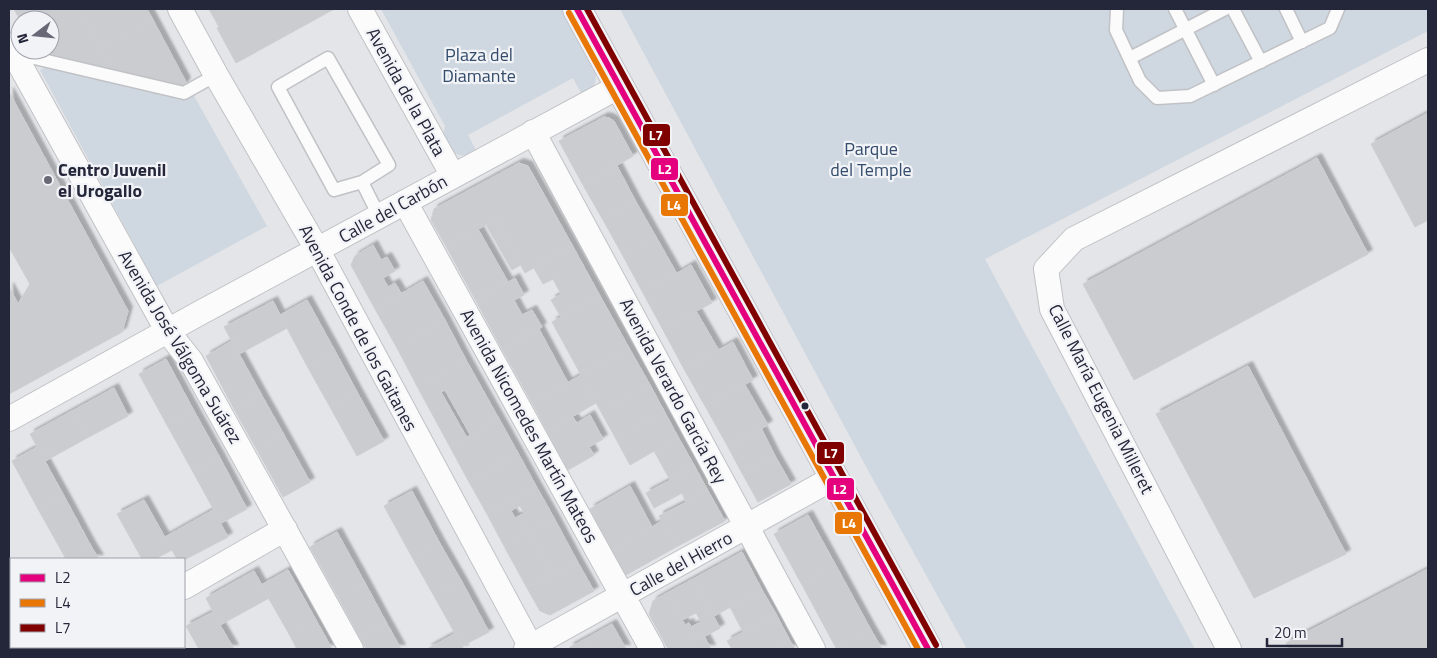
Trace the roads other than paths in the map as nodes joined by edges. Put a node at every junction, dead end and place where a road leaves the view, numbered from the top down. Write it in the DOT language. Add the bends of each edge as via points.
graph roads {
  1 [pos="180,9"];
  2 [pos="360,9"];
  3 [pos="577,9"];
  4 [pos="1117,9"];
  5 [pos="1175,9"];
  6 [pos="1225,9"];
  7 [pos="1233,9"];
  8 [pos="1286,9"];
  9 [pos="1338,9"];
  10 [pos="1186,29"];
  11 [pos="1302,42"];
  12 [pos="1130,58"];
  13 [pos="17,60"];
  14 [pos="54,60"];
  15 [pos="1428,60"];
  16 [pos="1261,62"];
  17 [pos="216,75"];
  18 [pos="1214,85"];
  19 [pos="620,86"];
  20 [pos="533,132"];
  21 [pos="453,176"];
  22 [pos="362,182"];
  23 [pos="405,202"];
  24 [pos="378,216"];
  25 [pos="318,251"];
  26 [pos="168,332"];
  27 [pos="9,419"];
  28 [pos="835,477"];
  29 [pos="747,527"];
  30 [pos="285,529"];
  31 [pos="185,586"];
  32 [pos="623,596"];
  33 [pos="530,648"];
  34 [pos="350,649"];
  35 [pos="652,649"];
  36 [pos="813,649"];
  37 [pos="928,649"];
  38 [pos="1229,649"];
  1 -- 17 [label="street, Avenida Conde de los Gaitanes"];
  2 -- 21 [label="street, Avenida de la Plata"];
  3 -- 19 [label="main road"];
  4 -- 12 [label="lane" via="1116,30"];
  5 -- 10 [label="lane"];
  6 -- 10 [label="lane"];
  7 -- 16 [label="lane"];
  8 -- 11 [label="lane"];
  9 -- 11 [label="lane" via="1330,28"];
  10 -- 12 [label="lane"];
  10 -- 18 [label="lane"];
  11 -- 16 [label="lane"];
  12 -- 18 [label="lane" via="1140,81 1157,98 1190,96"];
  13 -- 26 [label="street, Avenida José Válgoma Suárez"];
  14 -- 17 [label="lane" via="184,93"];
  15 -- 38 [label="street, Calle María Eugenia Milleret" via="1074,238 1046,270 1052,308"];
  16 -- 18 [label="lane"];
  17 -- 25 [label="street, Avenida Conde de los Gaitanes"];
  19 -- 20 [label="street, Calle del Carbón"];
  19 -- 28 [label="main road"];
  20 -- 21 [label="street, Calle del Carbón"];
  20 -- 29 [label="street, Avenida Verardo García Rey"];
  21 -- 23 [label="street, Calle del Carbón"];
  22 -- 22 [label="lane" via="389,165 328,58 278,87 334,190"];
  22 -- 24 [label="lane"];
  23 -- 24 [label="street, Calle del Carbón"];
  23 -- 32 [label="street, Avenida Nicomedes Martín Mateos"];
  24 -- 25 [label="street, Calle del Carbón"];
  25 -- 26 [label="street, Calle del Carbón"];
  25 -- 33 [label="street, Avenida Conde de los Gaitanes"];
  26 -- 27 [label="street, Calle del Carbón"];
  26 -- 30 [label="street, Avenida José Válgoma Suárez" via="191,360"];
  28 -- 29 [label="street, Calle del Hierro"];
  28 -- 37 [label="main road"];
  29 -- 32 [label="street, Calle del Hierro"];
  29 -- 36 [label="street, Avenida Verardo García Rey"];
  30 -- 31 [label="street"];
  30 -- 34 [label="street, Avenida José Válgoma Suárez"];
  32 -- 33 [label="street, Calle del Hierro"];
  32 -- 35 [label="street, Avenida Nicomedes Martín Mateos"];
}
